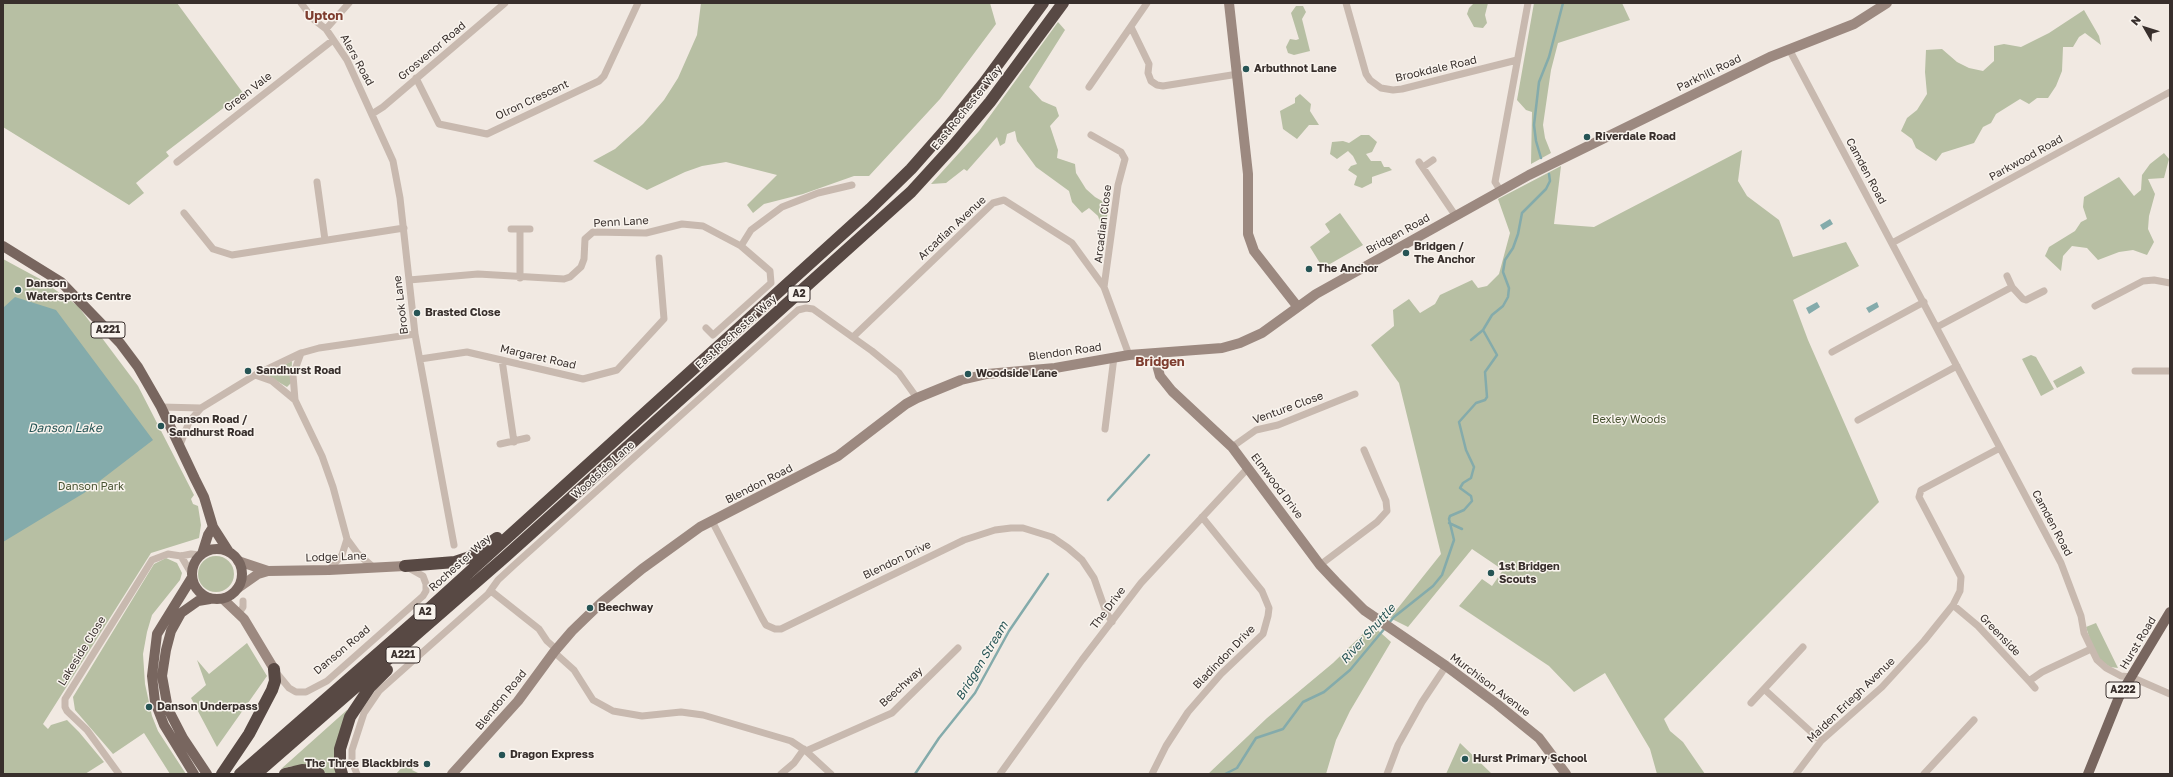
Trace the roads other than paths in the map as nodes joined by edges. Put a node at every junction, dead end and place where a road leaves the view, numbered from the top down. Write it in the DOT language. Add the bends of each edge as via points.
graph roads {
  1 [pos="301,3"];
  2 [pos="349,3"];
  3 [pos="505,3"];
  4 [pos="638,3"];
  5 [pos="1043,3"];
  6 [pos="1063,3"];
  7 [pos="1147,3"];
  8 [pos="1229,3"];
  9 [pos="1346,3"];
  10 [pos="1528,3"];
  11 [pos="1887,3"];
  12 [pos="1130,28"];
  13 [pos="326,29"];
  14 [pos="333,40"];
  15 [pos="1789,50"];
  16 [pos="1517,60"];
  17 [pos="1238,74"];
  18 [pos="416,78"];
  19 [pos="1089,87"];
  20 [pos="2170,92"];
  21 [pos="372,114"];
  22 [pos="1091,135"];
  23 [pos="1433,160"];
  24 [pos="177,162"];
  25 [pos="1543,168"];
  26 [pos="317,182"];
  27 [pos="852,185"];
  28 [pos="1500,190"];
  29 [pos="184,213"];
  30 [pos="1455,215"];
  31 [pos="404,228"];
  32 [pos="511,229"];
  33 [pos="520,229"];
  34 [pos="530,230"];
  35 [pos="325,240"];
  36 [pos="1892,244"];
  37 [pos="3,246"];
  38 [pos="741,246"];
  39 [pos="659,258"];
  40 [pos="2007,276"];
  41 [pos="520,278"];
  42 [pos="409,280"];
  43 [pos="2170,283"];
  44 [pos="1104,286"];
  45 [pos="2012,287"];
  46 [pos="2044,291"];
  47 [pos="1924,302"];
  48 [pos="1297,306"];
  49 [pos="2095,306"];
  50 [pos="1936,327"];
  51 [pos="706,328"];
  52 [pos="415,334"];
  53 [pos="853,337"];
  54 [pos="1832,352"];
  55 [pos="301,353"];
  56 [pos="1154,354"];
  57 [pos="1129,355"];
  58 [pos="1114,357"];
  59 [pos="420,359"];
  60 [pos="502,360"];
  61 [pos="1957,366"];
  62 [pos="2136,371"];
  63 [pos="2170,371"];
  64 [pos="255,375"];
  65 [pos="1355,394"];
  66 [pos="917,398"];
  67 [pos="295,400"];
  68 [pos="161,407"];
  69 [pos="201,408"];
  70 [pos="1858,420"];
  71 [pos="1105,429"];
  72 [pos="527,438"];
  73 [pos="514,442"];
  74 [pos="500,444"];
  75 [pos="180,445"];
  76 [pos="1232,447"];
  77 [pos="607,448"];
  78 [pos="2000,448"];
  79 [pos="1364,450"];
  80 [pos="1248,468"];
  81 [pos="1202,517"];
  82 [pos="712,521"];
  83 [pos="213,528"];
  84 [pos="347,539"];
  85 [pos="454,545"];
  86 [pos="229,552"];
  87 [pos="201,554"];
  88 [pos="181,556"];
  89 [pos="505,557"];
  90 [pos="238,561"];
  91 [pos="1320,565"];
  92 [pos="406,566"];
  93 [pos="373,567"];
  94 [pos="330,570"];
  95 [pos="268,571"];
  96 [pos="191,576"];
  97 [pos="238,588"];
  98 [pos="491,591"];
  99 [pos="210,599"];
  100 [pos="223,599"];
  101 [pos="243,601"];
  102 [pos="1952,605"];
  103 [pos="2170,612"];
  104 [pos="239,613"];
  105 [pos="1112,622"];
  106 [pos="1389,627"];
  107 [pos="1802,647"];
  108 [pos="958,648"];
  109 [pos="2091,649"];
  110 [pos="555,650"];
  111 [pos="1446,666"];
  112 [pos="274,669"];
  113 [pos="2131,677"];
  114 [pos="2029,681"];
  115 [pos="2035,688"];
  116 [pos="1764,689"];
  117 [pos="2170,694"];
  118 [pos="1751,703"];
  119 [pos="1974,720"];
  120 [pos="1821,741"];
  121 [pos="805,750"];
  122 [pos="119,774"];
  123 [pos="194,774"];
  124 [pos="207,774"];
  125 [pos="222,774"];
  126 [pos="240,774"];
  127 [pos="256,774"];
  128 [pos="285,774"];
  129 [pos="319,774"];
  130 [pos="342,774"];
  131 [pos="358,774"];
  132 [pos="452,774"];
  133 [pos="781,774"];
  134 [pos="831,774"];
  135 [pos="1000,774"];
  136 [pos="1152,774"];
  137 [pos="1387,774"];
  138 [pos="1566,774"];
  139 [pos="1796,774"];
  140 [pos="1924,774"];
  141 [pos="2088,774"];
  1 -- 13 [label="street, Alers Road" via="313,19"];
  2 -- 13 [label="street"];
  3 -- 18 [label="street, Grosvenor Road"];
  4 -- 18 [label="street, Olron Crescent" via="604,76 599,81 487,134 439,124"];
  5 -- 77 [label="highway, East Rochester Way / A2" via="980,88 911,169"];
  6 -- 89 [label="highway, East Rochester Way / A2" via="990,102 911,192"];
  7 -- 12 [label="street"];
  8 -- 17 [label="main road"];
  9 -- 16 [label="street, Brookdale Road" via="1366,74 1381,88 1402,89"];
  10 -- 16 [label="street"];
  11 -- 15 [label="main road, Parkhill Road" via="1854,24"];
  12 -- 17 [label="street" via="1149,64 1148,73 1151,81 1157,86"];
  12 -- 19 [label="street"];
  13 -- 14 [label="street, Alers Road"];
  14 -- 21 [label="street, Alers Road" via="347,60"];
  14 -- 24 [label="street, Green Vale"];
  15 -- 25 [label="main road, Parkhill Road" via="1766,58"];
  15 -- 36 [label="street, Camden Road"];
  16 -- 28 [label="street" via="1495,182"];
  17 -- 48 [label="main road" via="1250,193 1246,226 1248,234 1254,251"];
  18 -- 21 [label="street, Grosvenor Road"];
  20 -- 36 [label="street, Parkwood Road"];
  21 -- 31 [label="street, Brook Lane" via="393,161"];
  22 -- 44 [label="street, Arcadian Close" via="1121,152 1125,159 1118,185"];
  23 -- 30 [label="street" via="1421,165"];
  25 -- 28 [label="main road, Bridgen Road"];
  26 -- 35 [label="street"];
  27 -- 38 [label="street" via="818,193 782,207 751,230"];
  28 -- 30 [label="main road, Bridgen Road"];
  29 -- 35 [label="street" via="213,249 232,255"];
  30 -- 48 [label="main road, Bridgen Road"];
  31 -- 35 [label="street"];
  31 -- 42 [label="street, Brook Lane"];
  32 -- 33 [label="street"];
  33 -- 34 [label="street"];
  33 -- 41 [label="street"];
  36 -- 47 [label="street, Camden Road"];
  37 -- 68 [label="main road, A221" via="48,273 75,295 129,355"];
  38 -- 41 [label="street, Penn Lane" via="703,226 682,224 646,233 594,232 585,239 583,263 575,274 559,280"];
  38 -- 51 [label="street, Penn Lane" via="770,272 771,283 713,335"];
  39 -- 60 [label="street, Margaret Road" via="664,319 617,370 582,379"];
  40 -- 45 [label="street"];
  41 -- 42 [label="street" via="478,274"];
  42 -- 52 [label="street, Brook Lane"];
  43 -- 49 [label="street" via="2144,281"];
  44 -- 53 [label="street, Arcadian Avenue" via="1066,238 1014,204 998,200"];
  44 -- 57 [label="street, Arcadian Avenue"];
  45 -- 46 [label="street" via="2026,300"];
  45 -- 50 [label="street"];
  47 -- 50 [label="street, Camden Road"];
  47 -- 54 [label="street"];
  48 -- 56 [label="main road, Bridgen Road" via="1273,326 1240,343 1216,349"];
  50 -- 61 [label="street, Camden Road"];
  52 -- 55 [label="street"];
  52 -- 59 [label="street, Brook Lane"];
  53 -- 66 [label="street, Woodside Lane" via="899,373"];
  53 -- 98 [label="street, Woodside Lane" via="812,309 806,308 795,312 498,580"];
  55 -- 64 [label="street"];
  55 -- 67 [label="street" via="293,375"];
  56 -- 57 [label="main road, Blendon Road"];
  56 -- 76 [label="main road, Elmwood Drive" via="1160,376 1172,391"];
  57 -- 58 [label="main road, Blendon Road"];
  58 -- 66 [label="main road, Blendon Road" via="1055,368 975,376"];
  58 -- 71 [label="street"];
  59 -- 60 [label="street, Margaret Road" via="467,352"];
  59 -- 85 [label="street, Brook Lane"];
  60 -- 73 [label="street"];
  61 -- 70 [label="street"];
  61 -- 78 [label="street, Camden Road"];
  62 -- 63 [label="street"];
  64 -- 67 [label="street" via="272,381"];
  64 -- 69 [label="street"];
  65 -- 76 [label="street, Venture Close" via="1278,425 1256,430"];
  66 -- 82 [label="main road, Blendon Road" via="838,456"];
  67 -- 84 [label="street" via="334,487"];
  68 -- 69 [label="street"];
  68 -- 75 [label="main road, A221"];
  69 -- 75 [label="street" via="188,422"];
  72 -- 73 [label="street"];
  73 -- 74 [label="street"];
  75 -- 83 [label="main road, A221" via="204,497"];
  76 -- 80 [label="main road, Elmwood Drive"];
  77 -- 92 [label="highway" via="577,466 494,540 470,557 455,562"];
  77 -- 126 [label="highway, Rochester Way / A2"];
  78 -- 102 [label="street, Maiden Erlegh Avenue" via="1921,490 1919,497 1961,577 1960,591"];
  78 -- 109 [label="street, Camden Road" via="2060,563"];
  79 -- 91 [label="street" via="1386,501 1387,511 1377,522"];
  80 -- 81 [label="street, The Drive"];
  80 -- 91 [label="main road, Elmwood Drive"];
  81 -- 105 [label="street, The Drive" via="1161,559"];
  81 -- 136 [label="street, Bladindon Drive" via="1262,591 1269,608 1268,616 1263,634 1188,712"];
  82 -- 105 [label="street, Blendon Drive" via="762,618 775,629 781,629 964,540 995,530 1011,528 1024,528 1052,537 1082,560 1094,578"];
  82 -- 110 [label="main road, Blendon Road" via="686,536 622,586 589,614"];
  83 -- 86 [label="main road, A221"];
  83 -- 87 [label="main road" via="208,534"];
  84 -- 93 [label="street" via="358,554"];
  84 -- 94 [label="street" via="342,555"];
  86 -- 87 [label="main road" via="215,549"];
  86 -- 90 [label="main road"];
  87 -- 88 [label="street, Lakeside Close"];
  87 -- 96 [label="main road" via="193,565"];
  88 -- 96 [label="street"];
  88 -- 122 [label="street, Lakeside Close" via="168,554 152,560 64,703 67,711 87,730"];
  89 -- 127 [label="highway, A2"];
  89 -- 130 [label="highway, A221" via="487,578 379,677 360,700 350,717 343,738 340,761"];
  90 -- 95 [label="main road, Lodge Lane"];
  90 -- 97 [label="main road" via="242,576"];
  91 -- 106 [label="main road, Elmwood Drive" via="1350,596"];
  92 -- 93 [label="main road, Lodge Lane"];
  92 -- 112 [label="street, Danson Road" via="423,576 426,584 423,596 327,681 306,692 296,692 289,688"];
  93 -- 94 [label="main road, Lodge Lane"];
  94 -- 95 [label="main road, Lodge Lane"];
  95 -- 97 [label="main road, Lodge Lane" via="258,574"];
  96 -- 99 [label="main road" via="198,592"];
  96 -- 123 [label="main road" via="157,634 152,676 155,702 164,725"];
  97 -- 100 [label="main road"];
  98 -- 110 [label="street" via="539,629"];
  98 -- 131 [label="street, Woodside Lane" via="372,700 364,713 352,750 352,762"];
  99 -- 100 [label="main road"];
  99 -- 124 [label="main road" via="198,601 181,613 167,644 162,676 164,692 175,723"];
  100 -- 104 [label="main road, Danson Road"];
  101 -- 104 [label="street"];
  102 -- 114 [label="street, Greenside" via="1978,626"];
  102 -- 120 [label="street, Maiden Erlegh Avenue" via="1892,677"];
  103 -- 113 [label="main road, Hurst Road / A222"];
  104 -- 112 [label="main road, Danson Road"];
  105 -- 135 [label="street, The Drive"];
  106 -- 111 [label="main road, Murchison Avenue"];
  107 -- 116 [label="street"];
  108 -- 121 [label="street, Beechway" via="892,713"];
  109 -- 113 [label="street, Camden Road" via="2097,660 2106,668 2121,676"];
  109 -- 114 [label="street"];
  110 -- 121 [label="street" via="574,670 593,700 613,712 642,716 681,712 703,715 791,741"];
  110 -- 132 [label="main road, Blendon Road" via="518,701"];
  111 -- 137 [label="street" via="1418,708 1398,745"];
  111 -- 138 [label="main road, Murchison Avenue" via="1539,738"];
  112 -- 125 [label="highway" via="275,682 272,690 249,734"];
  113 -- 117 [label="street, Camden Road"];
  113 -- 141 [label="main road, Hurst Road / A222" via="2114,708"];
  114 -- 115 [label="street, Greenside"];
  116 -- 118 [label="street"];
  116 -- 120 [label="street"];
  119 -- 140 [label="street"];
  120 -- 139 [label="street, Maiden Erlegh Avenue"];
  121 -- 133 [label="street"];
  121 -- 134 [label="street"];
  128 -- 129 [label="highway" via="302,770"];
}
